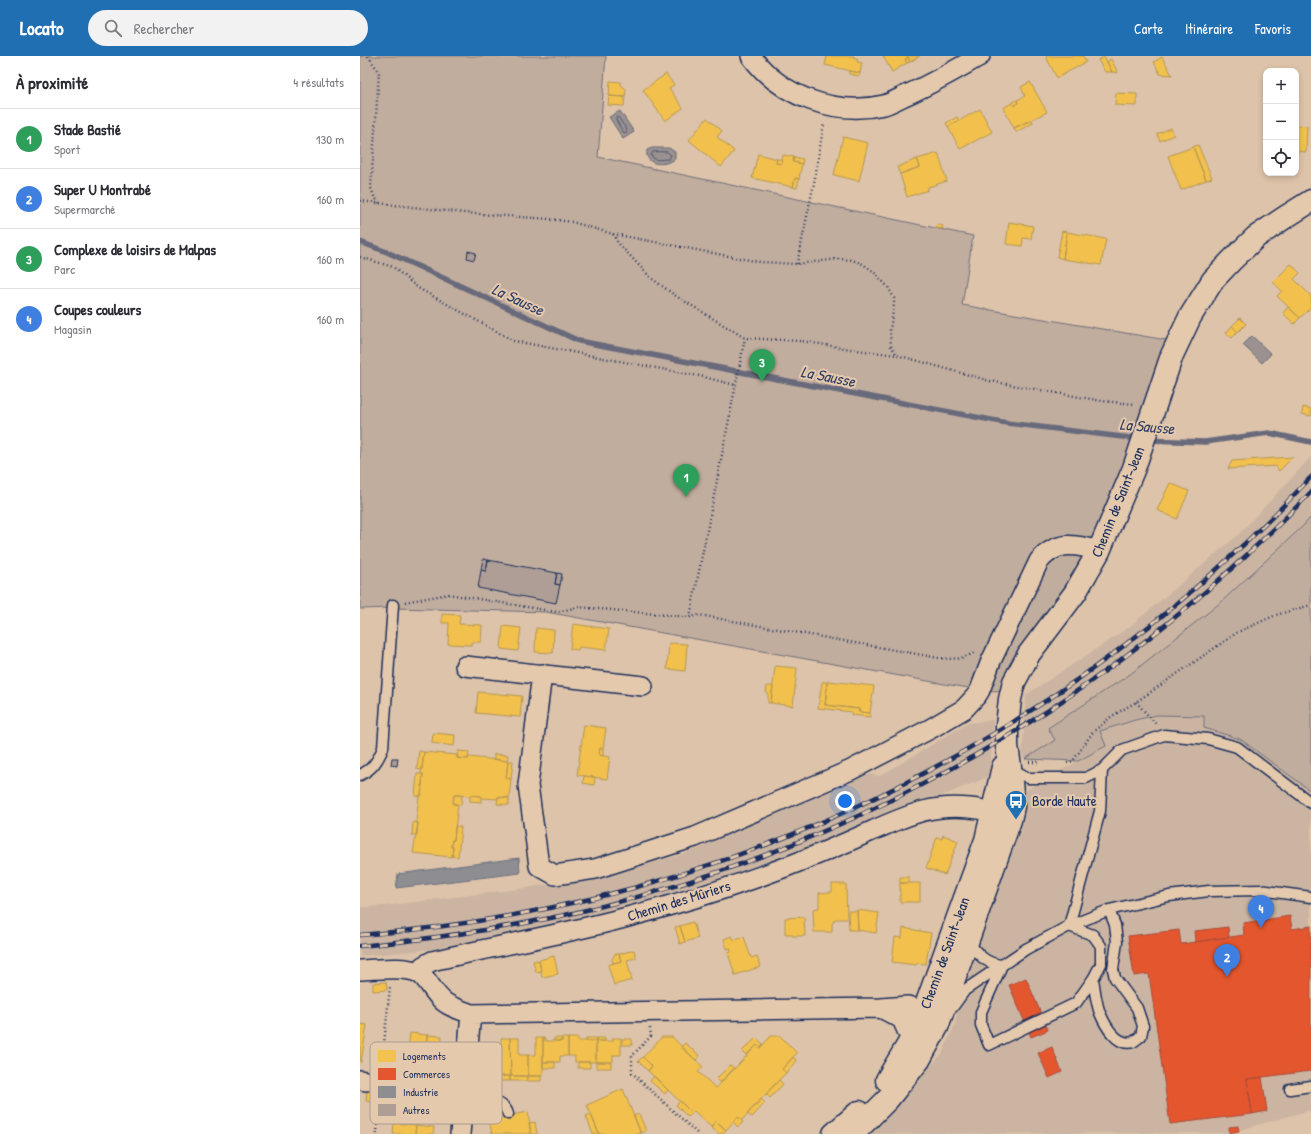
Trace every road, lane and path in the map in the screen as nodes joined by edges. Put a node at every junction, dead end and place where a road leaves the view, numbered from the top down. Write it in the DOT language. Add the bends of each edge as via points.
graph roads {
  1 [pos="368,56"];
  2 [pos="751,56"];
  3 [pos="980,56"];
  4 [pos="827,105"];
  5 [pos="360,201"];
  6 [pos="1311,201"];
  7 [pos="380,204"];
  8 [pos="613,234"];
  9 [pos="360,257"];
  10 [pos="797,264"];
  11 [pos="745,338"];
  12 [pos="897,355"];
  13 [pos="735,385"];
  14 [pos="1144,414"];
  15 [pos="1099,551"];
  16 [pos="393,605"];
  17 [pos="1311,605"];
  18 [pos="690,618"];
  19 [pos="977,650"];
  20 [pos="465,666"];
  21 [pos="542,674"];
  22 [pos="643,686"];
  23 [pos="1136,702"];
  24 [pos="1164,735"];
  25 [pos="1007,746"];
  26 [pos="1042,762"];
  27 [pos="1065,764"];
  28 [pos="1021,769"];
  29 [pos="1102,770"];
  30 [pos="360,775"];
  31 [pos="1000,802"];
  32 [pos="1311,803"];
  33 [pos="1311,897"];
  34 [pos="1109,910"];
  35 [pos="957,922"];
  36 [pos="1069,926"];
  37 [pos="968,942"];
  38 [pos="1002,965"];
  39 [pos="360,970"];
  40 [pos="418,973"];
  41 [pos="1093,979"];
  42 [pos="389,999"];
  43 [pos="882,1008"];
  44 [pos="650,1012"];
  45 [pos="471,1014"];
  46 [pos="931,1019"];
  47 [pos="911,1040"];
  48 [pos="380,1042"];
  49 [pos="468,1042"];
  50 [pos="1311,1086"];
  51 [pos="1290,1089"];
  52 [pos="502,1105"];
  53 [pos="508,1114"];
  54 [pos="376,1124"];
  55 [pos="461,1124"];
  56 [pos="377,1134"];
  57 [pos="460,1134"];
  58 [pos="698,1134"];
  59 [pos="834,1134"];
  60 [pos="852,1134"];
  1 -- 7 [label="path" via="379,72 371,188"];
  2 -- 4 [label="street" via="767,75 783,86 806,99"];
  3 -- 4 [label="street" via="885,105"];
  4 -- 10 [label="path"];
  5 -- 7 [label="path"];
  6 -- 14 [label="street, Chemin de Saint-Jean" via="1256,238 1213,280 1190,317"];
  7 -- 8 [label="path" via="572,222"];
  8 -- 10 [label="path" via="760,262"];
  8 -- 11 [label="path" via="618,243 651,278"];
  9 -- 13 [label="path" via="393,267 418,288 514,341"];
  10 -- 12 [label="path" via="838,259 852,260 873,271 888,287 894,298 890,346"];
  11 -- 12 [label="path" via="801,341"];
  11 -- 13 [label="path"];
  12 -- 14 [label="path" via="990,381 1102,401"];
  13 -- 18 [label="path"];
  14 -- 15 [label="street, Chemin de Saint-Jean" via="1140,449"];
  15 -- 21 [label="street" via="1080,545 1067,545 1046,552 1039,560 980,690 964,709 851,770 695,837 595,869 555,875 538,866 528,785"];
  15 -- 25 [label="street, Chemin de Saint-Jean" via="1075,593 1017,674 1010,699"];
  16 -- 18 [label="path" via="448,594 557,612 578,606"];
  16 -- 30 [label="lane" via="383,748 378,761 366,773"];
  17 -- 23 [label="path" via="1276,615 1238,632"];
  18 -- 19 [label="path" via="699,615 954,659 967,657"];
  20 -- 21 [label="street"];
  21 -- 22 [label="street"];
  23 -- 24 [label="path"];
  23 -- 27 [label="path" via="1112,716 1093,732 1073,761"];
  24 -- 29 [label="lane" via="1122,750"];
  24 -- 32 [label="lane" via="1208,739 1236,747"];
  25 -- 28 [label="street, Chemin de Saint-Jean"];
  25 -- 31 [label="street, Chemin de Saint-Jean"];
  26 -- 28 [label="path"];
  28 -- 29 [label="lane" via="1086,778"];
  28 -- 31 [label="street, Chemin de Saint-Jean"];
  29 -- 36 [label="lane" via="1100,811"];
  31 -- 35 [label="street, Chemin de Saint-Jean"];
  31 -- 37 [label="street, Chemin de Saint-Jean" via="1013,807"];
  31 -- 40 [label="street, Chemin des Mûriers" via="987,810 953,806 927,809 804,860 734,885 624,918 432,961 423,966"];
  33 -- 34 [label="lane" via="1260,890 1209,891 1169,896"];
  34 -- 36 [label="lane"];
  34 -- 41 [label="lane" via="1115,924 1117,942 1113,969 1115,978 1137,1008 1143,1026 1141,1036 1133,1042 1125,1043 1110,1031 1100,1012"];
  35 -- 37 [label="lane"];
  35 -- 46 [label="street, Chemin de Saint-Jean"];
  36 -- 38 [label="lane"];
  36 -- 41 [label="lane" via="1093,935 1101,946 1101,964"];
  37 -- 38 [label="lane" via="979,956"];
  37 -- 46 [label="street, Chemin de Saint-Jean"];
  38 -- 41 [label="lane" via="981,1012 981,1025 989,1045 1076,1003"];
  38 -- 46 [label="lane" via="965,990"];
  39 -- 40 [label="street" via="392,969"];
  40 -- 45 [label="street" via="442,1000"];
  42 -- 48 [label="path"];
  43 -- 44 [label="street"];
  43 -- 46 [label="street" via="908,1006"];
  43 -- 47 [label="street" via="902,1019"];
  44 -- 45 [label="street"];
  44 -- 58 [label="path" via="650,1036 632,1056 632,1073"];
  45 -- 49 [label="street"];
  46 -- 47 [label="street, Chemin de Saint-Jean"];
  46 -- 60 [label="street, Chemin de Saint-Jean" via="918,1060 888,1099"];
  47 -- 59 [label="street, Chemin de Saint-Jean" via="885,1084 870,1102"];
  50 -- 51 [label="lane"];
  52 -- 53 [label="lane"];
  54 -- 56 [label="path"];
  55 -- 57 [label="street"];
}
